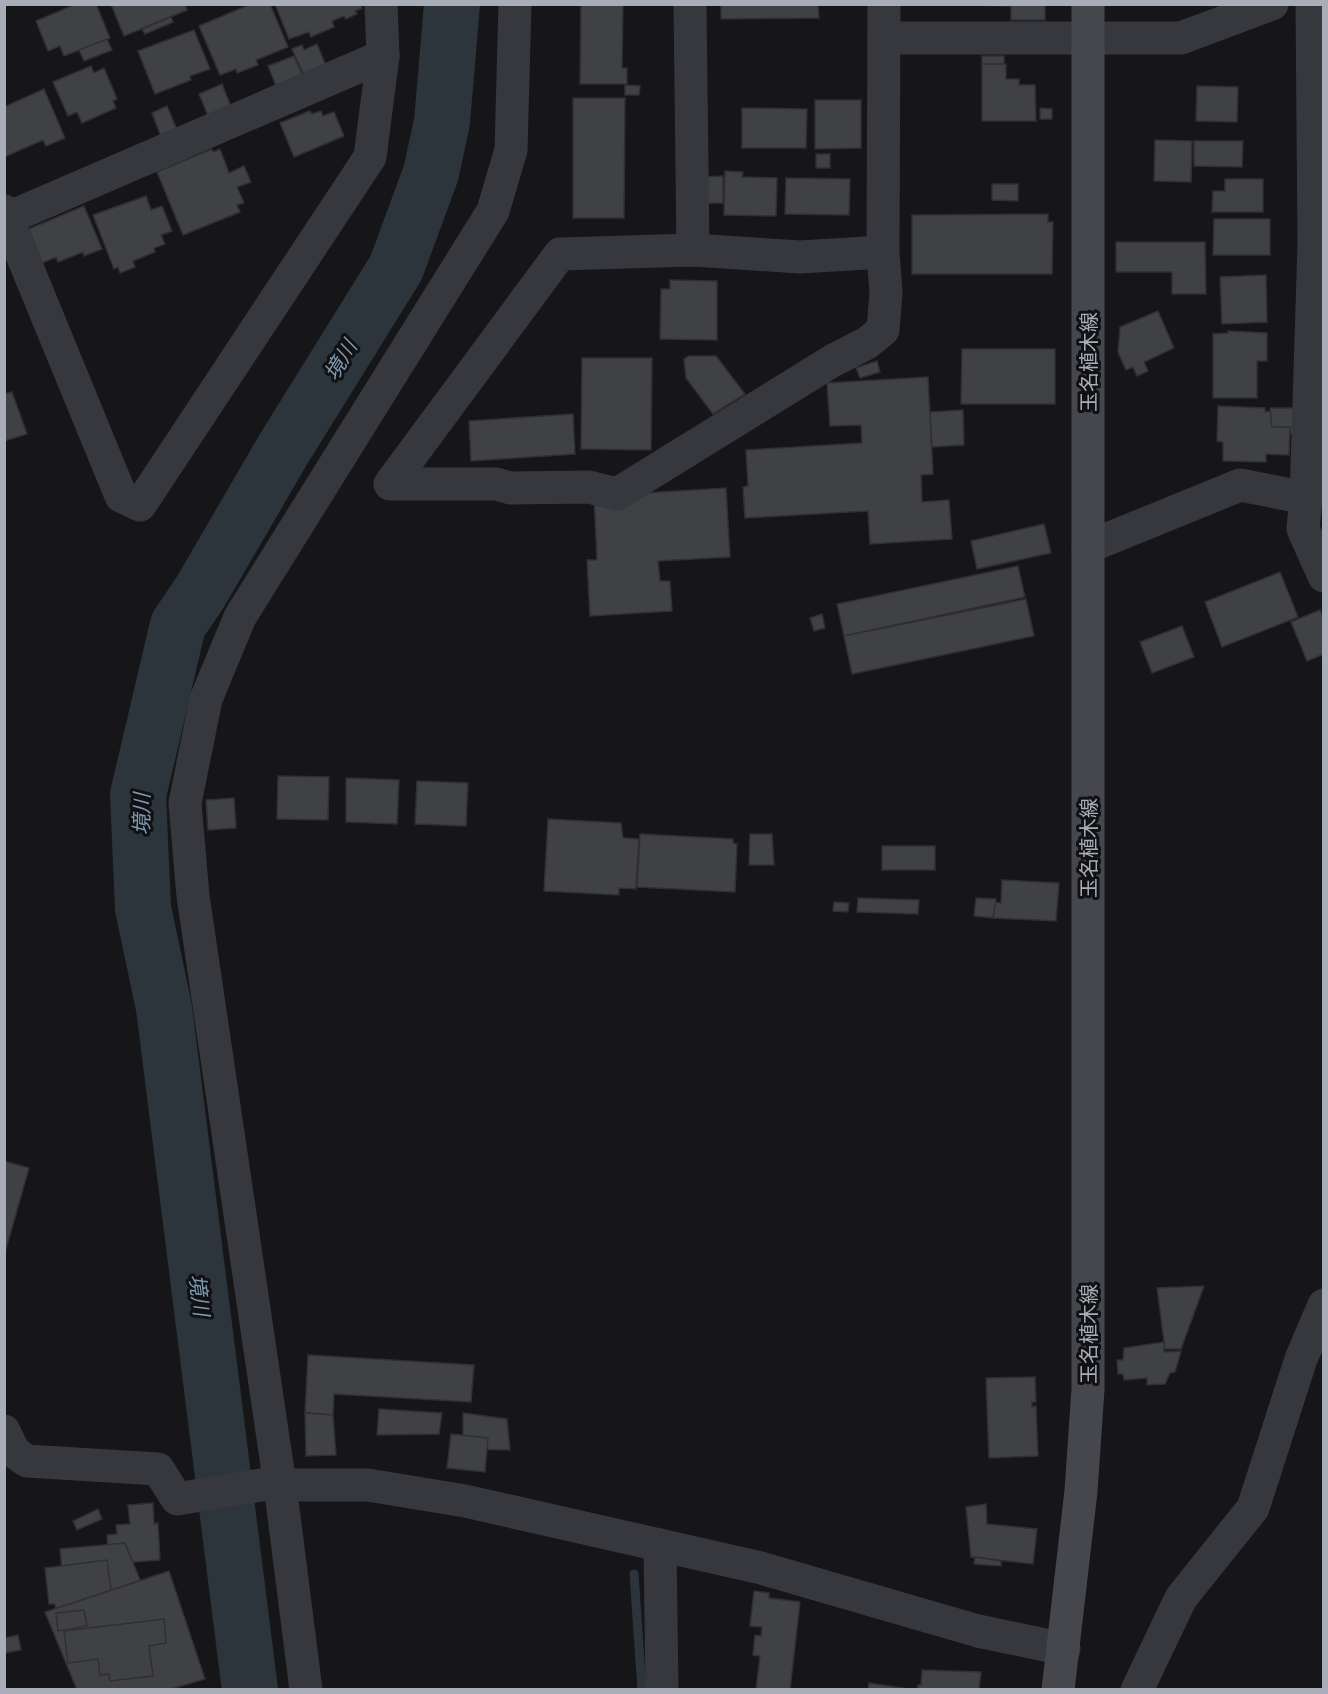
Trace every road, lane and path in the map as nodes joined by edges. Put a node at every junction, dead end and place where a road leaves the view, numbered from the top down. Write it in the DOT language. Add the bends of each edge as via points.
graph roads {
  1 [pos="381,4"];
  2 [pos="515,4"];
  3 [pos="690,4"];
  4 [pos="884,4"];
  5 [pos="1088,4"];
  6 [pos="1272,4"];
  7 [pos="1312,4"];
  8 [pos="884,38"];
  9 [pos="1088,40"];
  10 [pos="383,56"];
  11 [pos="6,214"];
  12 [pos="1319,241"];
  13 [pos="693,249"];
  14 [pos="883,252"];
  15 [pos="1315,493"];
  16 [pos="1088,547"];
  17 [pos="1323,576"];
  18 [pos="1323,1305"];
  19 [pos="4,1431"];
  20 [pos="271,1485"];
  21 [pos="660,1545"];
  22 [pos="1064,1649"];
  23 [pos="306,1689"];
  24 [pos="662,1689"];
  25 [pos="1058,1689"];
  26 [pos="1137,1689"];
  1 -- 10 [label="street"];
  2 -- 20 [label="street" via="511,150 493,211 240,617 206,699 185,803 193,896"];
  3 -- 13 [label="street"];
  4 -- 8 [label="street"];
  5 -- 9 [label="main road, 玉名植木線"];
  6 -- 9 [label="street" via="1181,38"];
  7 -- 12 [label="street"];
  8 -- 9 [label="street"];
  8 -- 14 [label="street"];
  9 -- 16 [label="main road, 玉名植木線"];
  10 -- 11 [label="street"];
  10 -- 11 [label="street" via="370,157 141,505 121,496"];
  12 -- 15 [label="street"];
  13 -- 14 [label="street" via="800,257"];
  13 -- 14 [label="street" via="560,254 390,484 590,487 618,494 883,330"];
  15 -- 16 [label="street" via="1240,485"];
  15 -- 17 [label="street" via="1303,529"];
  16 -- 22 [label="main road, 玉名植木線" via="1088,1389 1082,1491"];
  18 -- 26 [label="street" via="1301,1359 1253,1508 1181,1598"];
  19 -- 20 [label="street" via="14,1452 27,1461 158,1469 177,1499"];
  20 -- 21 [label="street" via="368,1485 465,1501"];
  20 -- 23 [label="street"];
  21 -- 22 [label="street" via="761,1568 978,1632"];
  21 -- 24 [label="street"];
  22 -- 25 [label="main road, 玉名植木線"];
}
